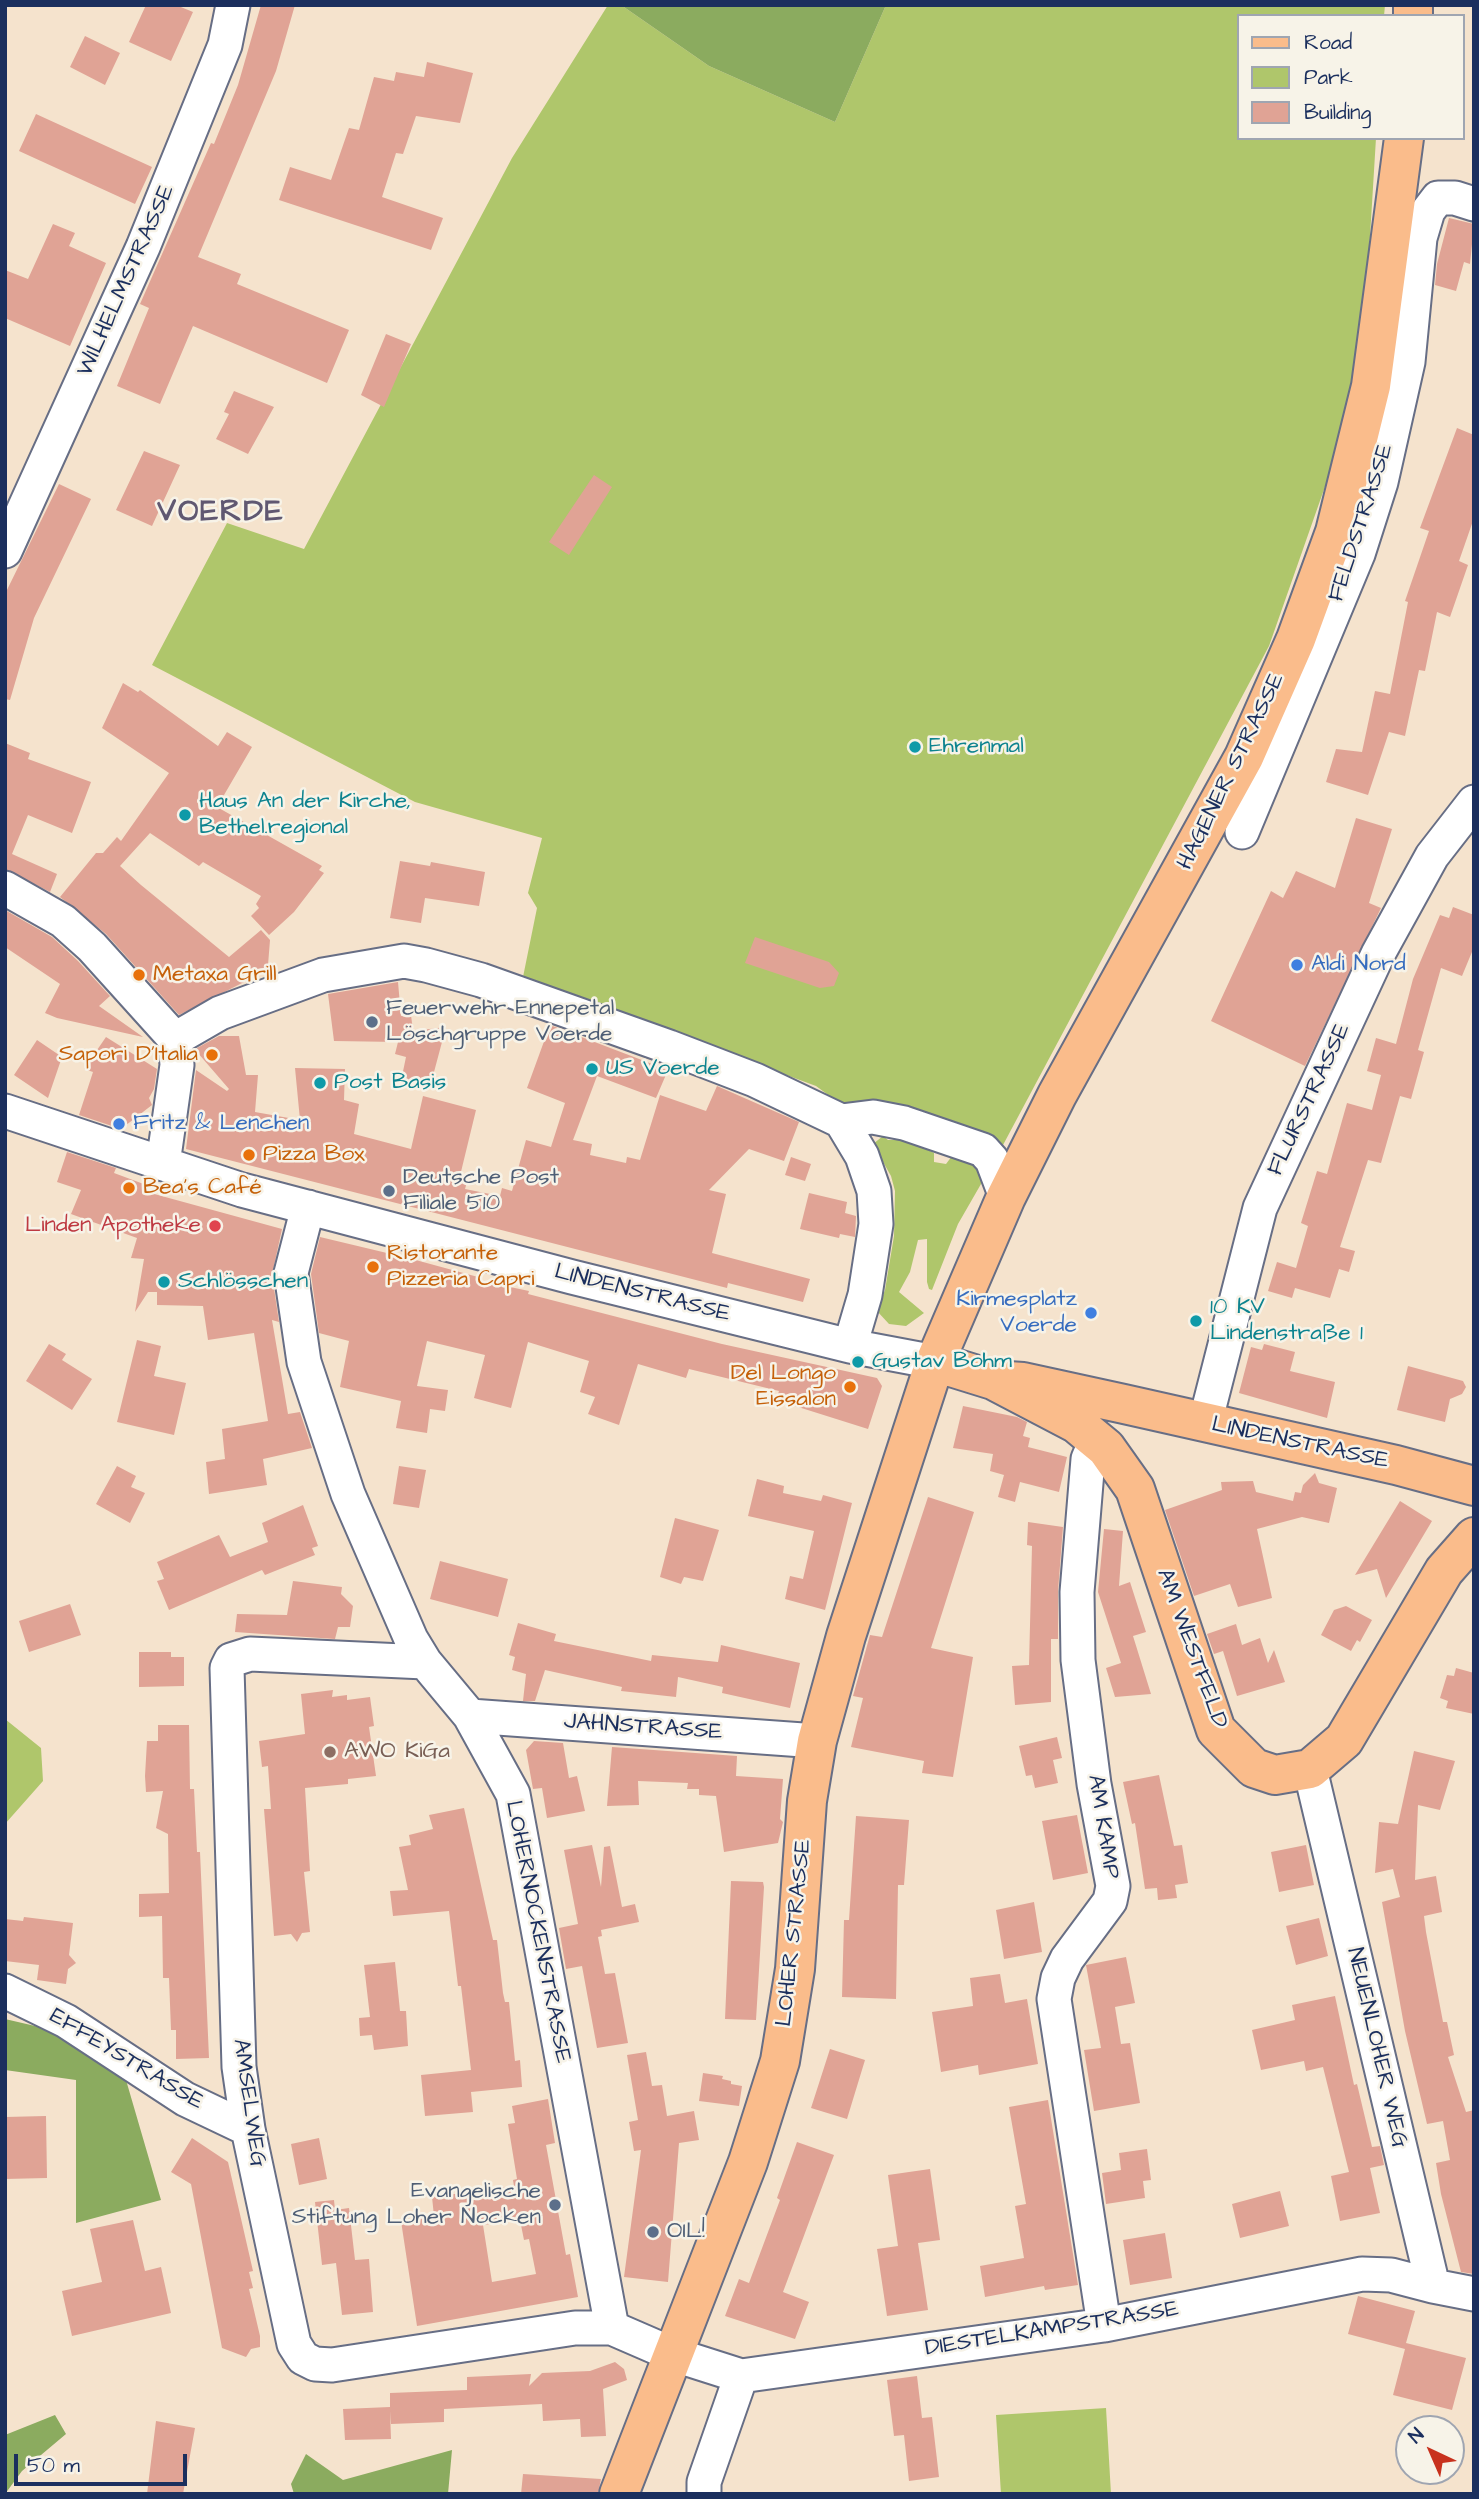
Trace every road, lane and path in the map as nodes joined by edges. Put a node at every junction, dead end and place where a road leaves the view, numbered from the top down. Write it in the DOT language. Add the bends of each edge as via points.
graph roads {
  1 [pos="233,5"];
  2 [pos="1404,140"];
  3 [pos="1474,204"];
  4 [pos="5,551"];
  5 [pos="1474,802"];
  6 [pos="1242,832"];
  7 [pos="5,888"];
  8 [pos="175,1039"];
  9 [pos="5,1111"];
  10 [pos="841,1121"];
  11 [pos="163,1164"];
  12 [pos="1006,1197"];
  13 [pos="308,1207"];
  14 [pos="850,1346"];
  15 [pos="934,1362"];
  16 [pos="993,1380"];
  17 [pos="1124,1404"];
  18 [pos="1205,1423"];
  19 [pos="1097,1438"];
  20 [pos="1460,1483"];
  21 [pos="1474,1537"];
  22 [pos="1444,1571"];
  23 [pos="425,1662"];
  24 [pos="470,1716"];
  25 [pos="817,1741"];
  26 [pos="1310,1769"];
  27 [pos="5,1991"];
  28 [pos="248,2129"];
  29 [pos="1433,2286"];
  30 [pos="1474,2294"];
  31 [pos="1104,2325"];
  32 [pos="612,2329"];
  33 [pos="672,2354"];
  34 [pos="741,2376"];
  35 [pos="619,2494"];
  36 [pos="704,2494"];
  1 -- 4 [label="street, WILHELMSTRASSE" via="225,45 143,247"];
  2 -- 12 [label="main road, HAGENER STRASSE" via="1371,386 1335,532 1296,639 1244,757 1057,1095"];
  3 -- 6 [label="street, FELDSTRASSE" via="1438,198 1427,211 1420,238 1408,362 1381,482 1358,554"];
  5 -- 18 [label="street, FLURSTRASSE" via="1432,856 1378,954 1260,1208"];
  7 -- 8 [label="street" via="63,921"];
  8 -- 10 [label="street" via="250,1000 323,975 404,961 481,981 669,1047 755,1080"];
  8 -- 11 [label="street" via="177,1065"];
  9 -- 11 [label="street, LINDENSTRASSE"];
  10 -- 12 [label="street" via="873,1117 904,1123 983,1150 992,1160"];
  10 -- 14 [label="street" via="862,1156 874,1191 876,1224 865,1295"];
  11 -- 13 [label="street, LINDENSTRASSE"];
  12 -- 15 [label="main road, HAGENER STRASSE"];
  13 -- 14 [label="street, LINDENSTRASSE"];
  13 -- 23 [label="street, LOHERNOCKENSTRASSE" via="291,1273 304,1362 348,1494"];
  14 -- 15 [label="street, LINDENSTRASSE"];
  15 -- 16 [label="main road, LINDENSTRASSE"];
  15 -- 25 [label="main road, LOHER STRASSE"];
  16 -- 17 [label="main road, LINDENSTRASSE"];
  16 -- 19 [label="main road, AM WESTFELD"];
  17 -- 18 [label="main road, LINDENSTRASSE"];
  17 -- 19 [label="main road"];
  18 -- 20 [label="main road, LINDENSTRASSE"];
  19 -- 26 [label="main road, AM WESTFELD" via="1135,1489 1216,1730 1254,1768 1275,1775"];
  19 -- 31 [label="street, AM KAMP" via="1088,1459 1077,1592 1077,1660 1113,1886 1110,1901 1067,1959 1054,1999"];
  20 -- 22 [label="main road" via="1464,1512"];
  21 -- 22 [label="main road"];
  22 -- 26 [label="main road" via="1344,1740"];
  23 -- 24 [label="street, LOHERNOCKENSTRASSE"];
  23 -- 28 [label="street, AMSELWEG" via="250,1654 231,1660 227,1668 238,2041"];
  24 -- 25 [label="street, JAHNSTRASSE"];
  24 -- 32 [label="street, LOHERNOCKENSTRASSE" via="513,1794"];
  25 -- 33 [label="main road, LOHER STRASSE" via="807,1801 795,1969 780,2061 748,2162"];
  26 -- 29 [label="street, NEUENLOHER WEG"];
  27 -- 28 [label="street, EFFEYSTRASSE" via="66,2021 186,2099"];
  28 -- 32 [label="street, AMSELWEG" via="294,2344 303,2358 332,2365 575,2328"];
  29 -- 30 [label="street"];
  29 -- 31 [label="street, DIESTELKAMPSTRASSE" via="1391,2275 1362,2274"];
  31 -- 34 [label="street, DIESTELKAMPSTRASSE"];
  32 -- 33 [label="street, AMSELWEG"];
  33 -- 34 [label="street, DIESTELKAMPSTRASSE"];
  33 -- 35 [label="main road, LOHER STRASSE"];
  34 -- 36 [label="street"];
}
